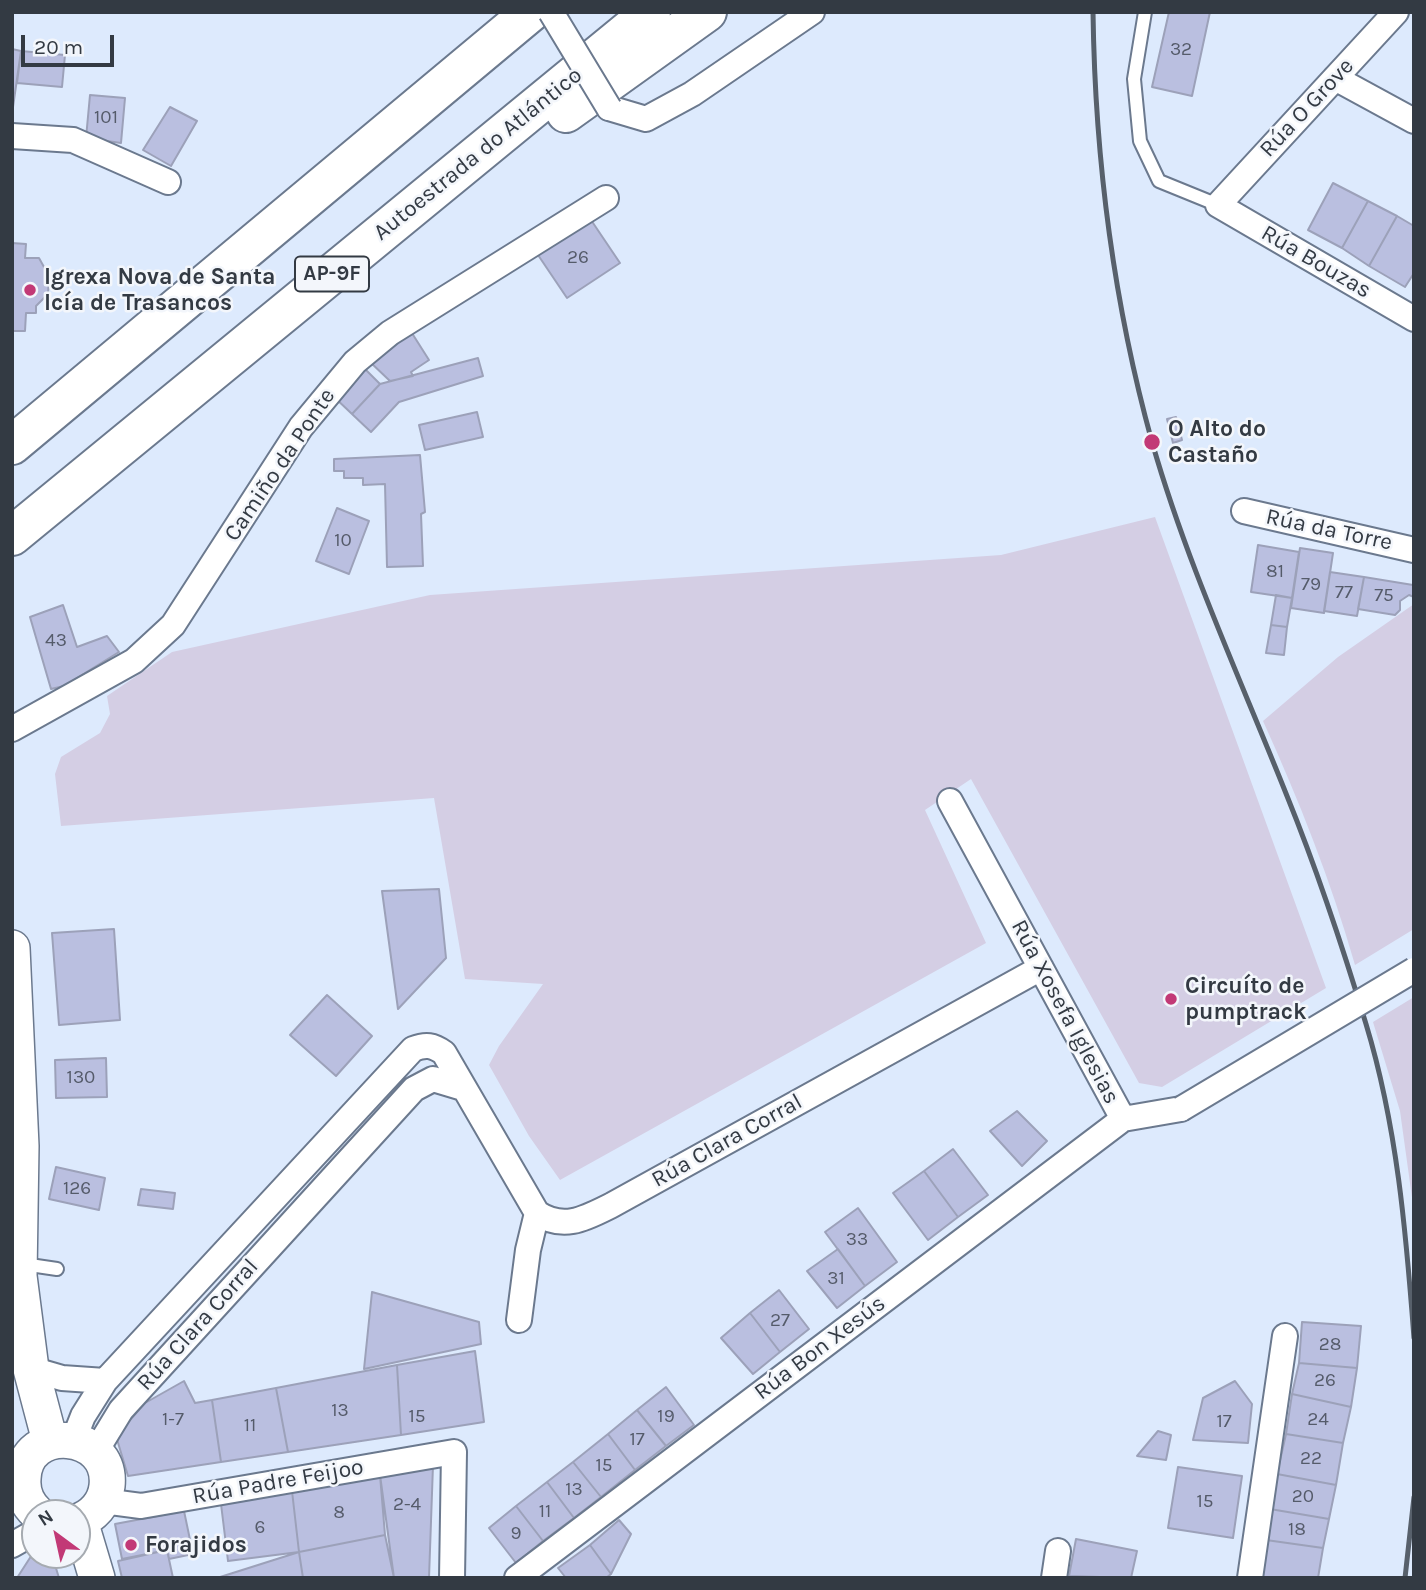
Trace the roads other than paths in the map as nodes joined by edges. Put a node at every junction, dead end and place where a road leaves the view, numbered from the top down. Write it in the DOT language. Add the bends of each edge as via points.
graph roads {
  1 [pos="496,12"];
  2 [pos="531,12"];
  3 [pos="551,12"];
  4 [pos="651,12"];
  5 [pos="707,12"];
  6 [pos="812,12"];
  7 [pos="1145,12"];
  8 [pos="1396,12"];
  9 [pos="1335,78"];
  10 [pos="1414,121"];
  11 [pos="12,136"];
  12 [pos="168,182"];
  13 [pos="606,198"];
  14 [pos="1218,205"];
  15 [pos="205,282"];
  16 [pos="320,284"];
  17 [pos="1414,319"];
  18 [pos="12,445"];
  19 [pos="1244,512"];
  20 [pos="12,536"];
  21 [pos="1414,550"];
  22 [pos="12,729"];
  23 [pos="950,801"];
  24 [pos="12,948"];
  25 [pos="1041,968"];
  26 [pos="1414,970"];
  27 [pos="19,1051"];
  28 [pos="12,1086"];
  29 [pos="463,1088"];
  30 [pos="1123,1119"];
  31 [pos="537,1213"];
  32 [pos="16,1220"];
  33 [pos="19,1264"];
  34 [pos="57,1269"];
  35 [pos="519,1320"];
  36 [pos="1285,1336"];
  37 [pos="31,1369"];
  38 [pos="105,1381"];
  39 [pos="73,1444"];
  40 [pos="17,1479"];
  41 [pos="26,1499"];
  42 [pos="91,1509"];
  43 [pos="91,1513"];
  44 [pos="91,1540"];
  45 [pos="1058,1551"];
  46 [pos="97,1578"];
  47 [pos="452,1578"];
  48 [pos="517,1578"];
  49 [pos="1054,1578"];
  50 [pos="1250,1578"];
  1 -- 15 [label="highway"];
  2 -- 15 [label="highway"];
  3 -- 6 [label="street, bridge" via="609,108 646,119 692,94"];
  4 -- 16 [label="highway, Autoestrada do Atlántico / AP-9F"];
  5 -- 16 [label="highway"];
  7 -- 14 [label="lane" via="1134,79 1140,141 1159,181"];
  8 -- 9 [label="street, Rúa O Grove"];
  9 -- 10 [label="street"];
  9 -- 14 [label="street, Rúa O Grove"];
  11 -- 12 [label="street" via="73,140"];
  13 -- 22 [label="street, Camiño da Ponte" via="390,333 355,362 301,427 173,625 134,661"];
  14 -- 17 [label="street, Rúa Bouzas"];
  15 -- 18 [label="highway"];
  16 -- 20 [label="highway, Autoestrada do Atlántico / AP-9F"];
  19 -- 21 [label="street, Rúa da Torre"];
  23 -- 25 [label="street, Rúa Xosefa Iglesias"];
  24 -- 27 [label="street"];
  25 -- 30 [label="street, Rúa Xosefa Iglesias"];
  25 -- 31 [label="street, Rúa Clara Corral" via="587,1217 559,1223"];
  26 -- 30 [label="street, Rúa Xosefa Iglesias, bridge" via="1181,1109"];
  27 -- 28 [label="street"];
  27 -- 32 [label="street"];
  29 -- 31 [label="street, Rúa Clara Corral"];
  29 -- 38 [label="street, Rúa Clara Corral" via="444,1053 435,1046 424,1045 404,1055"];
  29 -- 39 [label="street, Rúa Clara Corral" via="433,1079 414,1089 108,1427"];
  30 -- 48 [label="street, Rúa Bon Xesús"];
  31 -- 35 [label="street"];
  32 -- 33 [label="street"];
  33 -- 34 [label="lane"];
  33 -- 37 [label="street"];
  36 -- 50 [label="street"];
  37 -- 38 [label="street, Rúa Clara Corral" via="62,1378"];
  37 -- 39 [label="street"];
  38 -- 39 [label="street, Rúa Clara Corral" via="83,1416"];
  39 -- 40 [label="street" via="31,1455"];
  39 -- 42 [label="street" via="106,1471 106,1491"];
  40 -- 41 [label="street"];
  43 -- 47 [label="street, Rúa Padre Feijoo" via="454,1452"];
  44 -- 46 [label="street"];
  45 -- 49 [label="street"];
}
